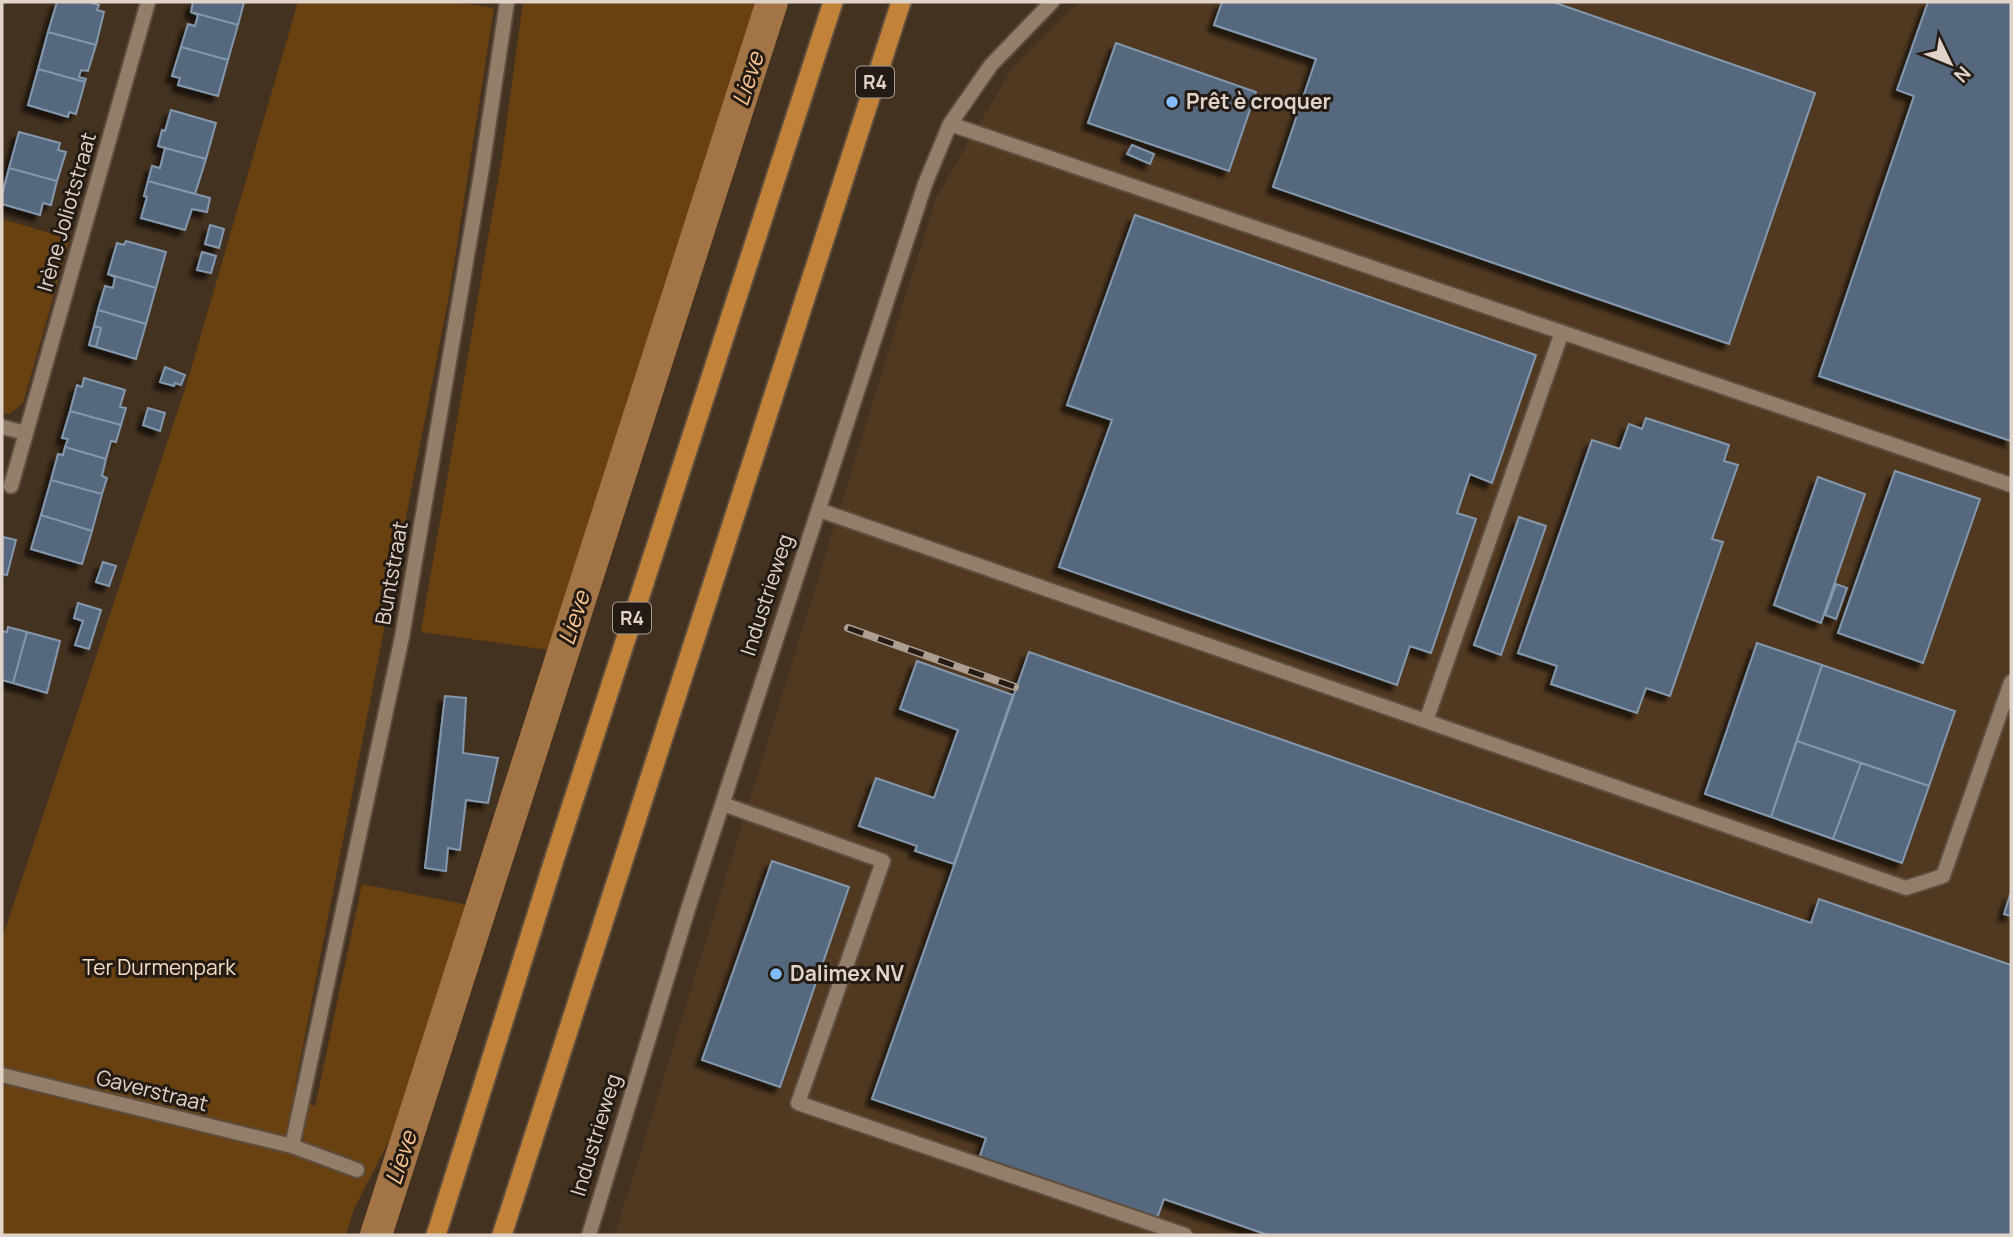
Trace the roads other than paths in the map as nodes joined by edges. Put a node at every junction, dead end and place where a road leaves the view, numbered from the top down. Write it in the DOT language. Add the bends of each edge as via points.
graph roads {
  1 [pos="148,2"];
  2 [pos="507,2"];
  3 [pos="833,2"];
  4 [pos="901,2"];
  5 [pos="1052,2"];
  6 [pos="950,124"];
  7 [pos="1562,332"];
  8 [pos="2,427"];
  9 [pos="26,433"];
  10 [pos="2011,485"];
  11 [pos="11,486"];
  12 [pos="819,510"];
  13 [pos="2011,682"];
  14 [pos="1426,721"];
  15 [pos="723,804"];
  16 [pos="2,1075"];
  17 [pos="292,1146"];
  18 [pos="357,1170"];
  19 [pos="436,1235"];
  20 [pos="502,1235"];
  21 [pos="589,1235"];
  22 [pos="1185,1235"];
  1 -- 9 [label="street, Irène Joliotstraat"];
  2 -- 17 [label="street, Buntstraat" via="402,637"];
  3 -- 19 [label="highway, R4"];
  4 -- 20 [label="highway, R4"];
  5 -- 6 [label="street, Industrieweg" via="991,65"];
  6 -- 7 [label="street"];
  6 -- 12 [label="street, Industrieweg" via="925,184"];
  7 -- 10 [label="street"];
  7 -- 14 [label="street"];
  8 -- 9 [label="street"];
  9 -- 11 [label="street, Irène Joliotstraat"];
  12 -- 14 [label="street"];
  12 -- 15 [label="street, Industrieweg"];
  13 -- 14 [label="street" via="1943,876 1906,888"];
  15 -- 21 [label="street, Industrieweg"];
  15 -- 22 [label="street" via="883,861 798,1103"];
  16 -- 17 [label="street, Gaverstraat"];
  17 -- 18 [label="street, Gaverstraat"];
}
